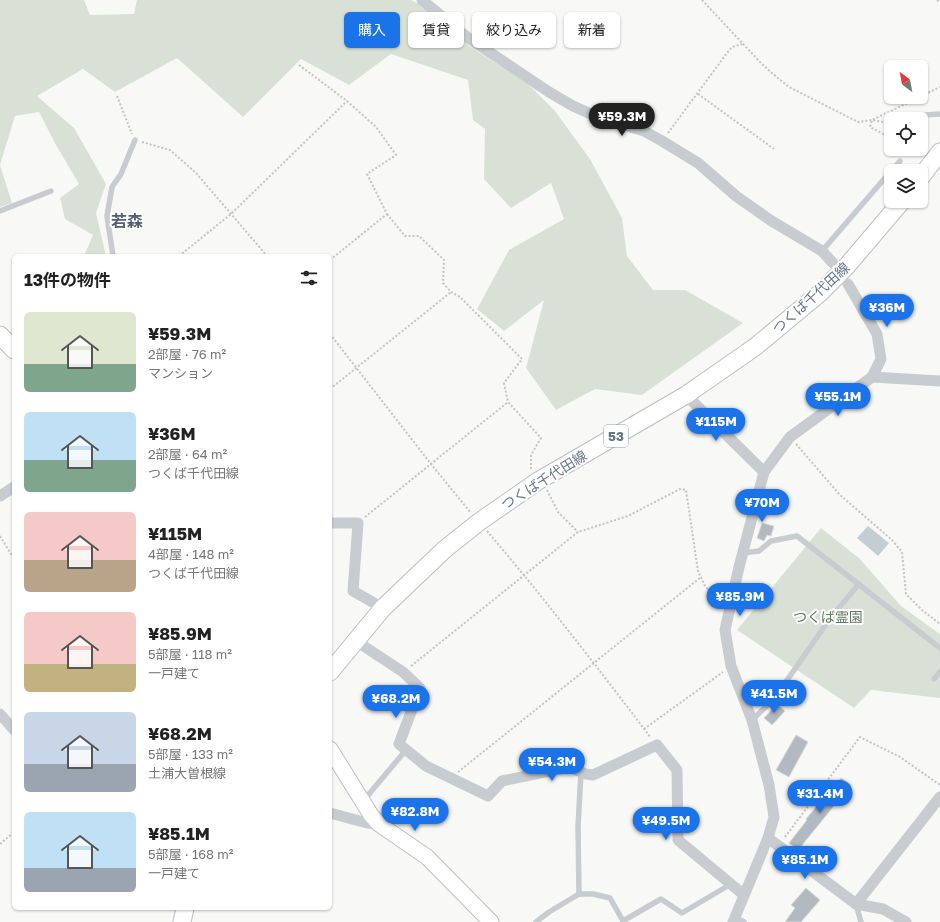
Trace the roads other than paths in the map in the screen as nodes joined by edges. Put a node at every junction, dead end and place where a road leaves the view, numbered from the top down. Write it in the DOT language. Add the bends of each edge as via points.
graph roads {
  1 [pos="422,0"];
  2 [pos="940,114"];
  3 [pos="928,115"];
  4 [pos="135,140"];
  5 [pos="940,152"];
  6 [pos="900,161"];
  7 [pos="897,164"];
  8 [pos="928,168"];
  9 [pos="884,179"];
  10 [pos="51,191"];
  11 [pos="896,208"];
  12 [pos="0,211"];
  13 [pos="822,251"];
  14 [pos="113,254"];
  15 [pos="833,263"];
  16 [pos="848,284"];
  17 [pos="872,377"];
  18 [pos="940,381"];
  19 [pos="686,395"];
  20 [pos="764,472"];
  21 [pos="12,488"];
  22 [pos="0,496"];
  23 [pos="332,523"];
  24 [pos="743,553"];
  25 [pos="859,584"];
  26 [pos="383,608"];
  27 [pos="356,641"];
  28 [pos="940,648"];
  29 [pos="332,670"];
  30 [pos="940,672"];
  31 [pos="934,678"];
  32 [pos="0,714"];
  33 [pos="752,720"];
  34 [pos="12,728"];
  35 [pos="406,750"];
  36 [pos="332,752"];
  37 [pos="581,772"];
  38 [pos="940,798"];
  39 [pos="362,802"];
  40 [pos="332,814"];
  41 [pos="380,824"];
  42 [pos="768,838"];
  43 [pos="731,884"];
  44 [pos="579,894"];
  45 [pos="744,895"];
  46 [pos="856,904"];
  47 [pos="185,910"];
  48 [pos="737,920"];
  49 [pos="182,922"];
  50 [pos="492,922"];
  51 [pos="536,922"];
  52 [pos="861,922"];
  53 [pos="906,922"];
  1 -- 13 [label="street" via="467,37 555,96 593,115 662,140 698,163 736,196 770,220"];
  2 -- 3 [label="lane"];
  4 -- 14 [label="lane" via="121,174 112,187 107,216"];
  5 -- 8 [label="main road"];
  6 -- 7 [label="lane"];
  9 -- 13 [label="lane"];
  10 -- 12 [label="lane"];
  11 -- 19 [label="main road, つくば千代田線 / 53" via="846,267 820,293 755,347"];
  13 -- 15 [label="street"];
  16 -- 17 [label="street" via="877,334 881,359"];
  17 -- 18 [label="street"];
  17 -- 20 [label="street" via="790,437"];
  19 -- 20 [label="street"];
  19 -- 26 [label="main road, つくば千代田線 / 53" via="538,481 479,522 445,549"];
  20 -- 24 [label="street"];
  21 -- 22 [label="street"];
  23 -- 26 [label="street" via="358,523 353,591"];
  24 -- 25 [label="lane" via="759,551 771,542 798,536"];
  24 -- 33 [label="street" via="725,630 731,666"];
  25 -- 28 [label="lane"];
  25 -- 33 [label="lane" via="831,618 774,699"];
  26 -- 27 [label="main road, つくば千代田線 / 53"];
  27 -- 29 [label="main road, つくば千代田線 / 53"];
  27 -- 35 [label="street" via="404,672 420,688 399,744"];
  30 -- 31 [label="lane"];
  32 -- 34 [label="street"];
  33 -- 42 [label="street" via="769,785 774,817"];
  35 -- 37 [label="street" via="426,766 488,796 502,781 569,767"];
  35 -- 39 [label="lane"];
  36 -- 39 [label="main road"];
  37 -- 43 [label="street" via="593,775 657,745 677,770 678,840"];
  37 -- 44 [label="lane" via="578,827"];
  38 -- 46 [label="street"];
  39 -- 41 [label="main road"];
  40 -- 41 [label="street"];
  41 -- 50 [label="main road" via="427,857"];
  42 -- 45 [label="street"];
  42 -- 46 [label="street"];
  43 -- 44 [label="lane" via="682,912 661,900 623,921 610,898"];
  43 -- 45 [label="street"];
  44 -- 51 [label="lane"];
  45 -- 48 [label="street"];
  46 -- 52 [label="lane"];
  46 -- 53 [label="street" via="883,909"];
  47 -- 49 [label="main road"];
}
